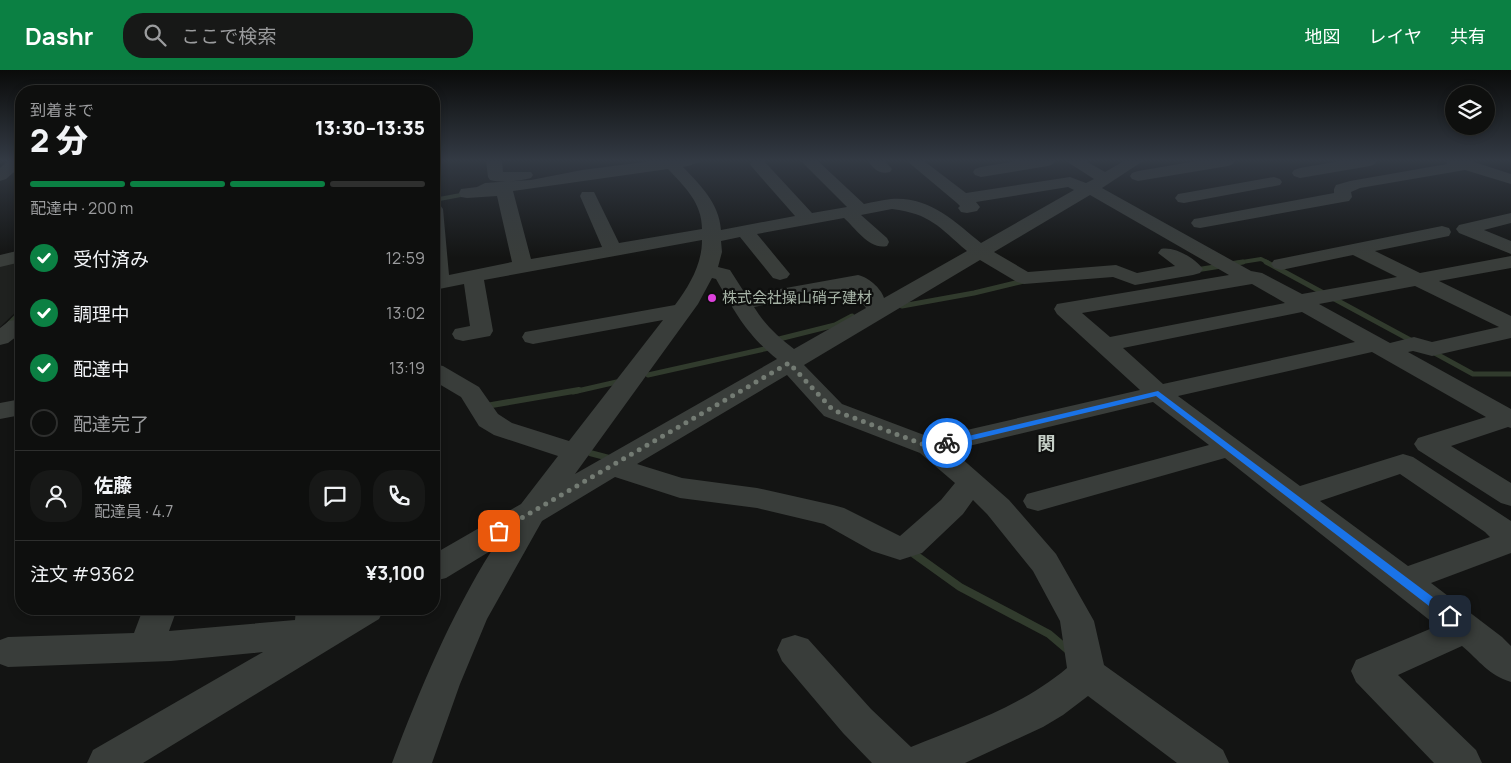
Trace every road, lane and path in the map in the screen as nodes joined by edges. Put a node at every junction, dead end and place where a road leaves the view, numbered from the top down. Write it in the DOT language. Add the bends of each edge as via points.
graph roads {
  1 [pos="467,193"];
  2 [pos="479,193"];
  3 [pos="505,193"];
  4 [pos="700,193"];
  5 [pos="784,193"];
  6 [pos="837,193"];
  7 [pos="956,193"];
  8 [pos="999,193"];
  9 [pos="1083,193"];
  10 [pos="1124,193"];
  11 [pos="1174,193"];
  12 [pos="1210,193"];
  13 [pos="1343,193"];
  14 [pos="588,196"];
  15 [pos="452,197"];
  16 [pos="1184,198"];
  17 [pos="963,199"];
  18 [pos="1151,205"];
  19 [pos="1127,209"];
  20 [pos="854,211"];
  21 [pos="934,214"];
  22 [pos="1511,218"];
  23 [pos="808,220"];
  24 [pos="745,231"];
  25 [pos="1442,232"];
  26 [pos="713,235"];
  27 [pos="880,242"];
  28 [pos="1511,248"];
  29 [pos="613,250"];
  30 [pos="1355,250"];
  31 [pos="980,252"];
  32 [pos="1168,253"];
  33 [pos="15,257"];
  34 [pos="0,261"];
  35 [pos="1511,262"];
  36 [pos="1281,264"];
  37 [pos="1225,265"];
  38 [pos="523,266"];
  39 [pos="440,267"];
  40 [pos="706,271"];
  41 [pos="780,274"];
  42 [pos="473,276"];
  43 [pos="1248,278"];
  44 [pos="1417,279"];
  45 [pos="1026,280"];
  46 [pos="440,283"];
  47 [pos="1330,296"];
  48 [pos="740,303"];
  49 [pos="1303,303"];
  50 [pos="1511,304"];
  51 [pos="884,308"];
  52 [pos="682,310"];
  53 [pos="1066,310"];
  54 [pos="1482,310"];
  55 [pos="1511,324"];
  56 [pos="1511,331"];
  57 [pos="464,334"];
  58 [pos="533,337"];
  59 [pos="1105,345"];
  60 [pos="1383,347"];
  61 [pos="791,361"];
  62 [pos="440,374"];
  63 [pos="1158,393"];
  64 [pos="15,408"];
  65 [pos="0,411"];
  66 [pos="1510,419"];
  67 [pos="930,447"];
  68 [pos="1230,448"];
  69 [pos="576,453"];
  70 [pos="613,466"];
  71 [pos="972,482"];
  72 [pos="1511,496"];
  73 [pos="1296,498"];
  74 [pos="1038,501"];
  75 [pos="532,511"];
  76 [pos="1511,540"];
  77 [pos="440,566"];
  78 [pos="1404,580"];
  79 [pos="158,615"];
  80 [pos="349,615"];
  81 [pos="314,627"];
  82 [pos="1466,628"];
  83 [pos="146,647"];
  84 [pos="795,650"];
  85 [pos="8,652"];
  86 [pos="1511,667"];
  87 [pos="1087,674"];
  88 [pos="107,763"];
  89 [pos="412,763"];
  90 [pos="899,763"];
  91 [pos="920,763"];
  92 [pos="1209,763"];
  93 [pos="1462,763"];
  1 -- 15 [label="street"];
  2 -- 15 [label="street"];
  3 -- 38 [label="street"];
  4 -- 26 [label="street" via="711,216"];
  5 -- 23 [label="street"];
  6 -- 20 [label="street"];
  7 -- 17 [label="street"];
  8 -- 17 [label="street"];
  9 -- 31 [label="street"];
  10 -- 19 [label="street"];
  11 -- 16 [label="street"];
  12 -- 16 [label="street"];
  13 -- 16 [label="street" via="1343,197 1202,215"];
  14 -- 29 [label="street"];
  15 -- 39 [label="street"];
  17 -- 21 [label="street" via="971,207"];
  18 -- 19 [label="street"];
  19 -- 37 [label="street"];
  20 -- 21 [label="street" via="892,204 916,207"];
  20 -- 23 [label="street"];
  20 -- 27 [label="street"];
  21 -- 31 [label="street"];
  22 -- 28 [label="street" via="1465,229"];
  23 -- 24 [label="street"];
  24 -- 26 [label="street"];
  24 -- 41 [label="street"];
  25 -- 30 [label="street"];
  26 -- 29 [label="street"];
  26 -- 40 [label="street"];
  29 -- 38 [label="street"];
  30 -- 36 [label="street"];
  30 -- 44 [label="street"];
  31 -- 45 [label="street"];
  31 -- 51 [label="street"];
  32 -- 45 [label="street" via="1193,269 1135,279 1110,271"];
  33 -- 34 [label="street"];
  35 -- 44 [label="street"];
  37 -- 43 [label="street"];
  38 -- 42 [label="street"];
  40 -- 48 [label="street" via="724,274"];
  40 -- 52 [label="street"];
  42 -- 46 [label="street"];
  42 -- 57 [label="street" via="482,331"];
  43 -- 49 [label="street" via="1255,277"];
  43 -- 53 [label="street"];
  44 -- 47 [label="street"];
  44 -- 54 [label="street"];
  45 -- 53 [label="street"];
  47 -- 49 [label="street"];
  48 -- 51 [label="street" via="858,281 873,295 873,303"];
  48 -- 61 [label="street" via="753,324"];
  49 -- 59 [label="street"];
  49 -- 60 [label="street"];
  50 -- 54 [label="street"];
  51 -- 61 [label="street"];
  52 -- 58 [label="street"];
  52 -- 69 [label="street"];
  53 -- 59 [label="street"];
  54 -- 55 [label="street"];
  56 -- 60 [label="street" via="1432,349 1414,344"];
  59 -- 63 [label="street"];
  60 -- 63 [label="street"];
  60 -- 66 [label="street"];
  61 -- 67 [label="street" via="833,410"];
  61 -- 70 [label="street"];
  62 -- 69 [label="street" via="470,392 488,420 502,429"];
  63 -- 67 [label="street"];
  63 -- 68 [label="street"];
  64 -- 65 [label="street"];
  66 -- 72 [label="street" via="1428,444"];
  67 -- 71 [label="street"];
  68 -- 73 [label="street"];
  68 -- 74 [label="street"];
  69 -- 75 [label="street"];
  70 -- 71 [label="street" via="680,488 757,498 832,516 883,543 904,547 952,507"];
  70 -- 75 [label="street"];
  71 -- 87 [label="street" via="1046,563 1077,621"];
  73 -- 76 [label="street" via="1403,463 1496,524"];
  73 -- 78 [label="street"];
  75 -- 77 [label="street"];
  75 -- 89 [label="street" via="470,618"];
  76 -- 78 [label="street"];
  78 -- 82 [label="street"];
  79 -- 83 [label="street"];
  80 -- 81 [label="street"];
  81 -- 83 [label="street"];
  81 -- 88 [label="street"];
  82 -- 86 [label="street"];
  82 -- 93 [label="street" via="1369,671"];
  83 -- 85 [label="street"];
  84 -- 90 [label="street"];
  87 -- 91 [label="street" via="1075,686 1031,714"];
  87 -- 92 [label="street"];
}
